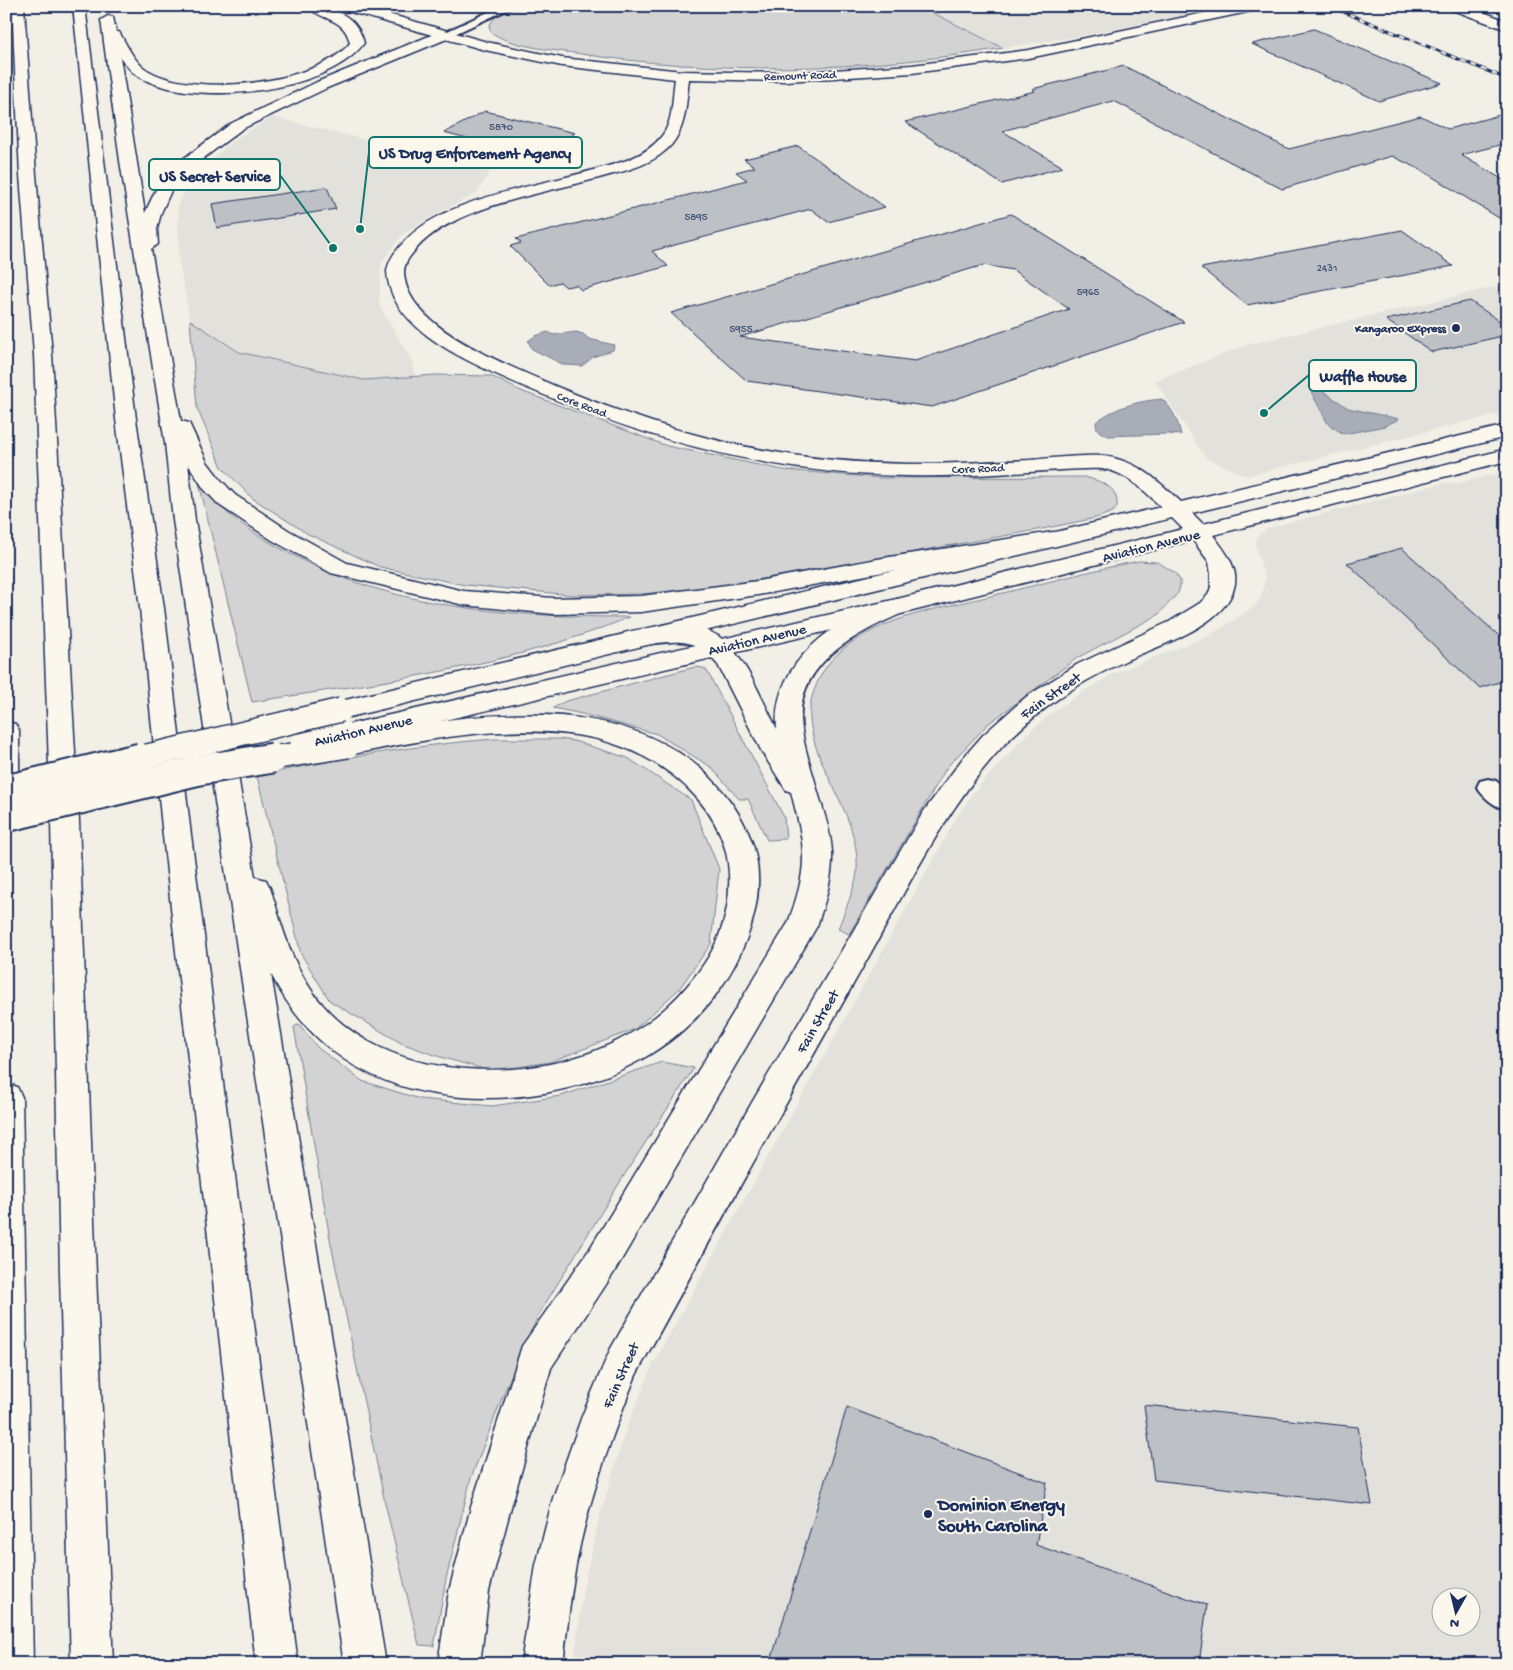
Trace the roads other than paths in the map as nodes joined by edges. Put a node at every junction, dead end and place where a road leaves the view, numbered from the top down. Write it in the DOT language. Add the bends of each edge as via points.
graph roads {
  1 [pos="18,6"];
  2 [pos="79,6"];
  3 [pos="313,6"];
  4 [pos="345,6"];
  5 [pos="510,6"];
  6 [pos="1455,6"];
  7 [pos="1249,7"];
  8 [pos="107,13"];
  9 [pos="1507,26"];
  10 [pos="423,29"];
  11 [pos="441,29"];
  12 [pos="329,66"];
  13 [pos="682,74"];
  14 [pos="149,290"];
  15 [pos="162,370"];
  16 [pos="1507,431"];
  17 [pos="1507,455"];
  18 [pos="1176,511"];
  19 [pos="1198,533"];
  20 [pos="1053,539"];
  21 [pos="897,607"];
  22 [pos="632,639"];
  23 [pos="719,648"];
  24 [pos="6,730"];
  25 [pos="345,730"];
  26 [pos="6,760"];
  27 [pos="6,779"];
  28 [pos="1488,787"];
  29 [pos="6,790"];
  30 [pos="227,791"];
  31 [pos="1507,802"];
  32 [pos="808,804"];
  33 [pos="6,817"];
  34 [pos="6,1097"];
  35 [pos="12,1664"];
  36 [pos="92,1664"];
  37 [pos="277,1664"];
  38 [pos="365,1664"];
  39 [pos="460,1664"];
  40 [pos="542,1664"];
  1 -- 36 [label="main road" via="43,354 66,821"];
  2 -- 37 [label="main road"];
  3 -- 12 [label="main road" via="351,26 356,35 356,43 345,57"];
  4 -- 10 [label="main road, Remount Road"];
  5 -- 11 [label="street"];
  6 -- 9 [label="main road"];
  7 -- 13 [label="main road, Remount Road" via="1029,54 912,69 786,77"];
  8 -- 12 [label="main road" via="114,36 131,64 156,81 189,87 254,88"];
  8 -- 14 [label="main road"];
  10 -- 11 [label="main road, Remount Road"];
  10 -- 12 [label="main road"];
  11 -- 13 [label="main road, Remount Road" via="485,46 562,62"];
  11 -- 14 [label="main road" via="237,126 178,170 166,184 149,229"];
  13 -- 18 [label="main road, Core Road" via="676,128 664,144 645,157 592,177 464,211 425,229 407,247 395,269 405,300 420,319 465,352 537,386 658,432 697,442 780,460 870,468 922,470 1083,462 1111,464 1122,466 1144,480"];
  14 -- 15 [label="main road"];
  15 -- 20 [label="main road" via="197,462 227,500 339,568 464,598 553,606 641,604"];
  15 -- 30 [label="main road"];
  16 -- 18 [label="main road, Aviation Avenue"];
  17 -- 19 [label="main road, Aviation Avenue"];
  18 -- 19 [label="main road, Fain Street"];
  18 -- 20 [label="main road, Aviation Avenue"];
  19 -- 21 [label="main road, Aviation Avenue"];
  19 -- 40 [label="main road, Fain Street" via="1220,562 1223,576 1219,598 1211,607 1193,619 1087,669 1022,712 960,778 929,826 623,1363 573,1498 556,1565"];
  20 -- 22 [label="main road, Aviation Avenue"];
  21 -- 23 [label="main road, Aviation Avenue"];
  21 -- 32 [label="main road" via="841,633 818,652 801,676 789,714"];
  22 -- 23 [label="main road" via="692,637 707,640"];
  22 -- 25 [label="main road, Aviation Avenue"];
  23 -- 25 [label="main road, Aviation Avenue"];
  23 -- 32 [label="main road" via="773,749"];
  24 -- 26 [label="main road"];
  25 -- 29 [label="main road, Aviation Avenue, bridge"];
  25 -- 30 [label="main road" via="435,731 502,724 549,724 605,731 666,756 703,783 720,803 730,818 743,857 745,903 731,945 718,970 685,1011 661,1031 629,1051 568,1074 504,1085 461,1084 397,1072 372,1062 340,1042 310,1014 289,980 267,924"];
  25 -- 33 [label="main road, Aviation Avenue, bridge"];
  26 -- 27 [label="main road"];
  28 -- 31 [label="street"];
  30 -- 38 [label="main road"];
  32 -- 39 [label="main road" via="819,853 816,882 802,926 601,1262 534,1359 469,1591"];
  34 -- 35 [label="main road"];
}
